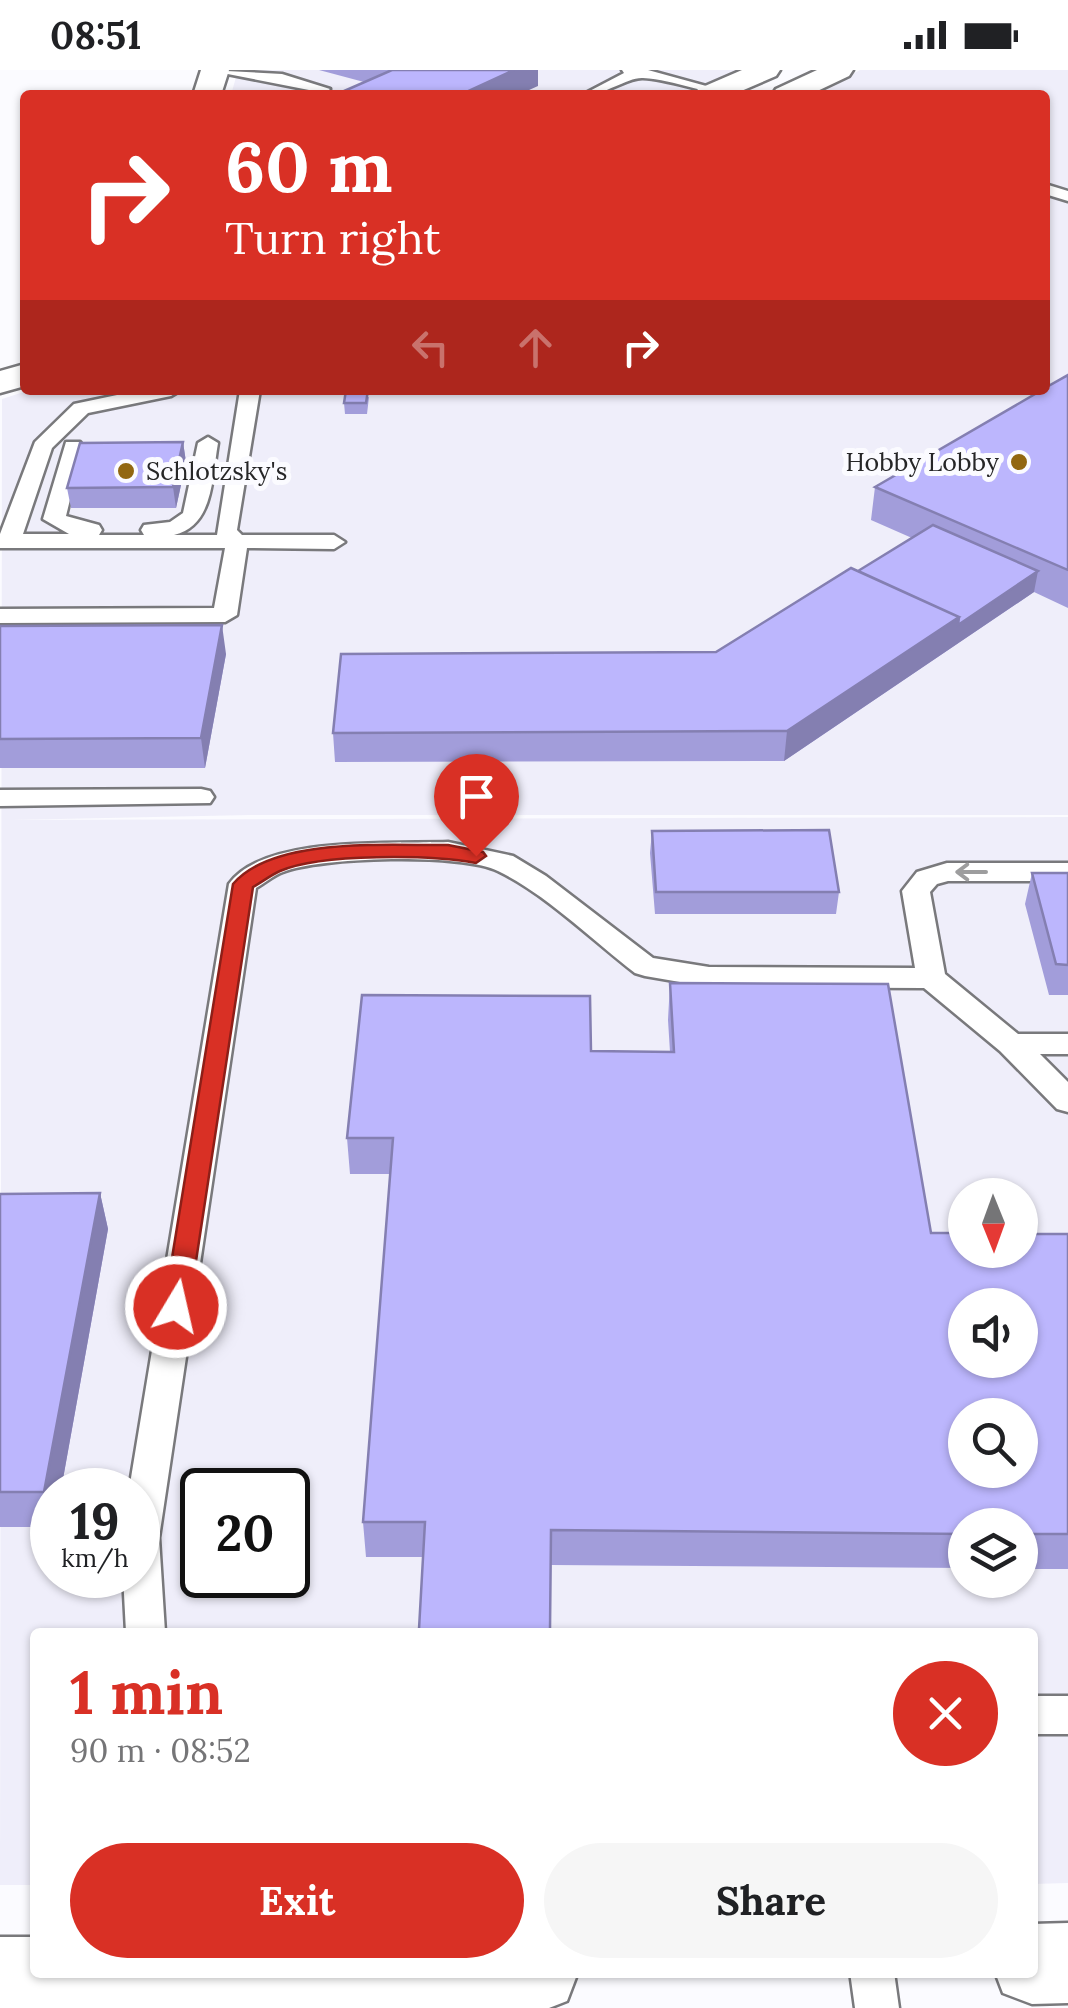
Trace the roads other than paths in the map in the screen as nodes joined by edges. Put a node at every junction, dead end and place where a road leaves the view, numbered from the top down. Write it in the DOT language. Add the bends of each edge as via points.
graph roads {
  1 [pos="215,70"];
  2 [pos="766,70"];
  3 [pos="839,70"];
  4 [pos="634,71"];
  5 [pos="320,90"];
  6 [pos="599,90"];
  7 [pos="704,90"];
  8 [pos="727,90"];
  9 [pos="797,90"];
  10 [pos="70,395"];
  11 [pos="146,395"];
  12 [pos="249,395"];
  13 [pos="81,408"];
  14 [pos="241,442"];
  15 [pos="42,446"];
  16 [pos="5,541"];
  17 [pos="237,542"];
  18 [pos="334,542"];
  19 [pos="0,616"];
  20 [pos="201,797"];
  21 [pos="0,798"];
  22 [pos="1068,872"];
  23 [pos="931,978"];
  24 [pos="1011,1044"];
  25 [pos="1068,1044"];
  26 [pos="1068,1101"];
  27 [pos="145,1628"];
  28 [pos="1038,1715"];
  29 [pos="1068,1715"];
  30 [pos="1068,1963"];
  31 [pos="1038,1964"];
  32 [pos="0,1978"];
  33 [pos="370,1978"];
  34 [pos="873,1978"];
  35 [pos="146,1986"];
  36 [pos="877,2008"];
  1 -- 5 [label="lane"];
  2 -- 8 [label="street"];
  3 -- 9 [label="street"];
  4 -- 6 [label="lane"];
  4 -- 7 [label="lane"];
  10 -- 13 [label="lane"];
  11 -- 13 [label="lane"];
  12 -- 14 [label="lane"];
  13 -- 15 [label="lane"];
  14 -- 15 [label="lane" via="199,443 193,516 163,530 78,530 54,519 83,445"];
  14 -- 17 [label="lane" via="226,532"];
  15 -- 16 [label="lane"];
  16 -- 17 [label="lane"];
  17 -- 18 [label="lane"];
  17 -- 19 [label="lane" via="226,615"];
  20 -- 21 [label="lane"];
  22 -- 23 [label="lane, one-way" via="947,872 926,878 916,891"];
  23 -- 24 [label="lane"];
  23 -- 27 [label="lane" via="709,977 645,966 503,862 448,852 323,854 274,865 243,884 140,1538"];
  24 -- 25 [label="lane"];
  24 -- 26 [label="lane"];
  28 -- 29 [label="lane"];
  30 -- 31 [label="street"];
  32 -- 35 [label="street"];
  33 -- 35 [label="street"];
  34 -- 36 [label="lane"];
}
